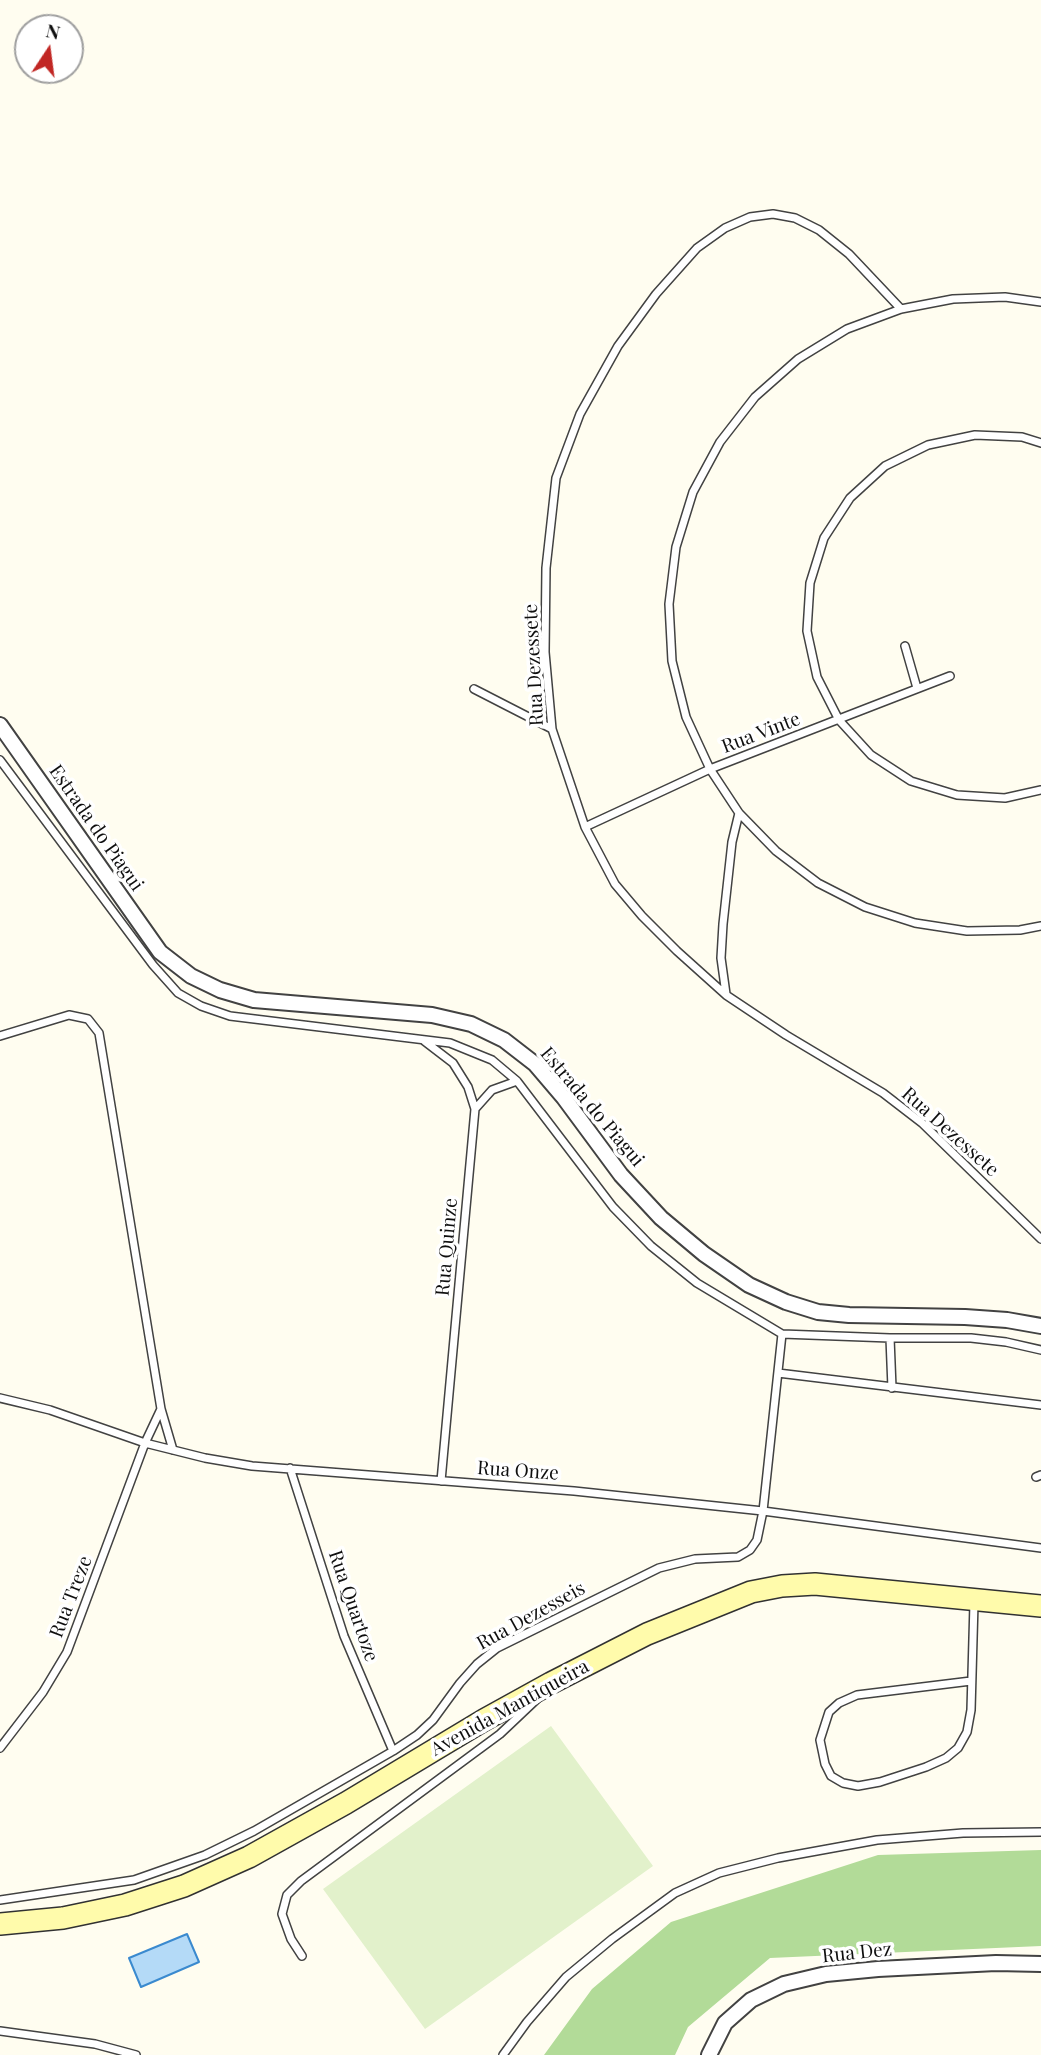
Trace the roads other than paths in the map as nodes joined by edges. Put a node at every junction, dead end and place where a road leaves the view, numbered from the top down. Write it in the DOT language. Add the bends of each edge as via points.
graph roads {
  1 [pos="1041,302"];
  2 [pos="901,309"];
  3 [pos="1041,443"];
  4 [pos="905,646"];
  5 [pos="950,676"];
  6 [pos="917,688"];
  7 [pos="474,690"];
  8 [pos="839,720"];
  9 [pos="0,725"];
  10 [pos="552,729"];
  11 [pos="0,760"];
  12 [pos="709,769"];
  13 [pos="1041,790"];
  14 [pos="739,813"];
  15 [pos="585,827"];
  16 [pos="1041,926"];
  17 [pos="726,995"];
  18 [pos="0,1036"];
  19 [pos="420,1037"];
  20 [pos="517,1081"];
  21 [pos="475,1110"];
  22 [pos="1041,1239"];
  23 [pos="1041,1326"];
  24 [pos="782,1334"];
  25 [pos="890,1338"];
  26 [pos="1041,1350"];
  27 [pos="778,1373"];
  28 [pos="892,1388"];
  29 [pos="0,1398"];
  30 [pos="1041,1405"];
  31 [pos="161,1409"];
  32 [pos="145,1443"];
  33 [pos="173,1450"];
  34 [pos="290,1468"];
  35 [pos="441,1481"];
  36 [pos="763,1511"];
  37 [pos="1041,1548"];
  38 [pos="974,1599"];
  39 [pos="1041,1606"];
  40 [pos="971,1681"];
  41 [pos="551,1683"];
  42 [pos="0,1748"];
  43 [pos="393,1751"];
  44 [pos="1041,1832"];
  45 [pos="0,1900"];
  46 [pos="0,1924"];
  47 [pos="302,1956"];
  48 [pos="1041,1964"];
  49 [pos="0,2031"];
  50 [pos="136,2055"];
  51 [pos="503,2055"];
  52 [pos="709,2055"];
  1 -- 2 [label="lane" via="1005,297 953,299"];
  2 -- 10 [label="lane, Rua Dezessete" via="849,254 819,230 773,214 750,217 725,228 697,248 656,294 618,346 580,414 556,478 546,568 545,652"];
  2 -- 12 [label="lane" via="847,329 789,366 755,397 720,442 693,492 676,547 669,604 672,661 686,717"];
  3 -- 8 [label="lane" via="1022,437 975,435 928,444 885,466 850,498 824,538 808,607 807,631 817,677"];
  4 -- 6 [label="lane"];
  5 -- 6 [label="lane, Rua Vinte"];
  6 -- 8 [label="lane, Rua Vinte"];
  7 -- 10 [label="lane"];
  8 -- 12 [label="lane, Rua Vinte"];
  8 -- 13 [label="lane" via="871,755 911,781 957,796 1005,798"];
  9 -- 23 [label="street, Estrada do Piagui" via="160,952 191,976 254,1000 432,1015 471,1024 504,1040 535,1064 621,1175 662,1217 704,1254 749,1285 786,1303 829,1313 965,1317"];
  10 -- 15 [label="lane, Rua Dezessete"];
  11 -- 19 [label="lane" via="178,993 230,1016"];
  12 -- 14 [label="lane"];
  12 -- 15 [label="lane, Rua Vinte"];
  14 -- 16 [label="lane" via="776,851 818,883 865,907 915,923 967,931"];
  14 -- 17 [label="lane" via="723,925"];
  15 -- 17 [label="lane, Rua Dezessete" via="615,884 677,951"];
  17 -- 22 [label="lane, Rua Dezessete" via="883,1093 922,1123"];
  18 -- 31 [label="lane" via="69,1015 88,1019 99,1034"];
  19 -- 20 [label="lane" via="450,1042 492,1060"];
  19 -- 21 [label="lane, Rua Quinze" via="453,1063"];
  20 -- 21 [label="lane" via="492,1090"];
  20 -- 24 [label="lane" via="613,1207 651,1246 697,1283"];
  21 -- 35 [label="lane, Rua Quinze"];
  24 -- 25 [label="lane"];
  24 -- 27 [label="lane, Rua Dezesseis"];
  25 -- 26 [label="lane" via="971,1338"];
  25 -- 28 [label="lane"];
  27 -- 28 [label="lane"];
  27 -- 36 [label="lane, Rua Dezesseis"];
  28 -- 30 [label="lane"];
  29 -- 32 [label="lane, Rua Onze"];
  31 -- 32 [label="lane, Rua Treze"];
  31 -- 33 [label="lane"];
  32 -- 33 [label="lane, Rua Onze"];
  32 -- 42 [label="lane, Rua Treze" via="67,1653"];
  33 -- 34 [label="lane, Rua Onze" via="252,1466"];
  34 -- 35 [label="lane, Rua Onze"];
  34 -- 43 [label="lane, Rua Quartoze" via="344,1636"];
  35 -- 36 [label="lane, Rua Onze"];
  36 -- 37 [label="lane, Rua Onze"];
  36 -- 43 [label="lane, Rua Dezesseis" via="757,1540 738,1557 695,1559 659,1568 497,1648 460,1683 433,1720"];
  38 -- 39 [label="street, Avenida Mantiqueira"];
  38 -- 40 [label="lane"];
  38 -- 41 [label="street, Avenida Mantiqueira" via="815,1584 751,1592 647,1634"];
  40 -- 40 [label="lane" via="967,1732 946,1758 858,1786 831,1776 820,1740 829,1712 839,1703 858,1695"];
  41 -- 46 [label="street, Avenida Mantiqueira" via="249,1857 184,1886 63,1918"];
  41 -- 47 [label="lane" via="500,1734 287,1895 282,1914"];
  43 -- 45 [label="lane, Rua Dezesseis" via="254,1831 169,1869 134,1880"];
  44 -- 51 [label="lane" via="877,1840 719,1873 675,1893 566,1977"];
  48 -- 52 [label="street, Rua Dez" via="878,1969 784,1984 751,2000 725,2024"];
  49 -- 50 [label="lane" via="95,2044"];
}
